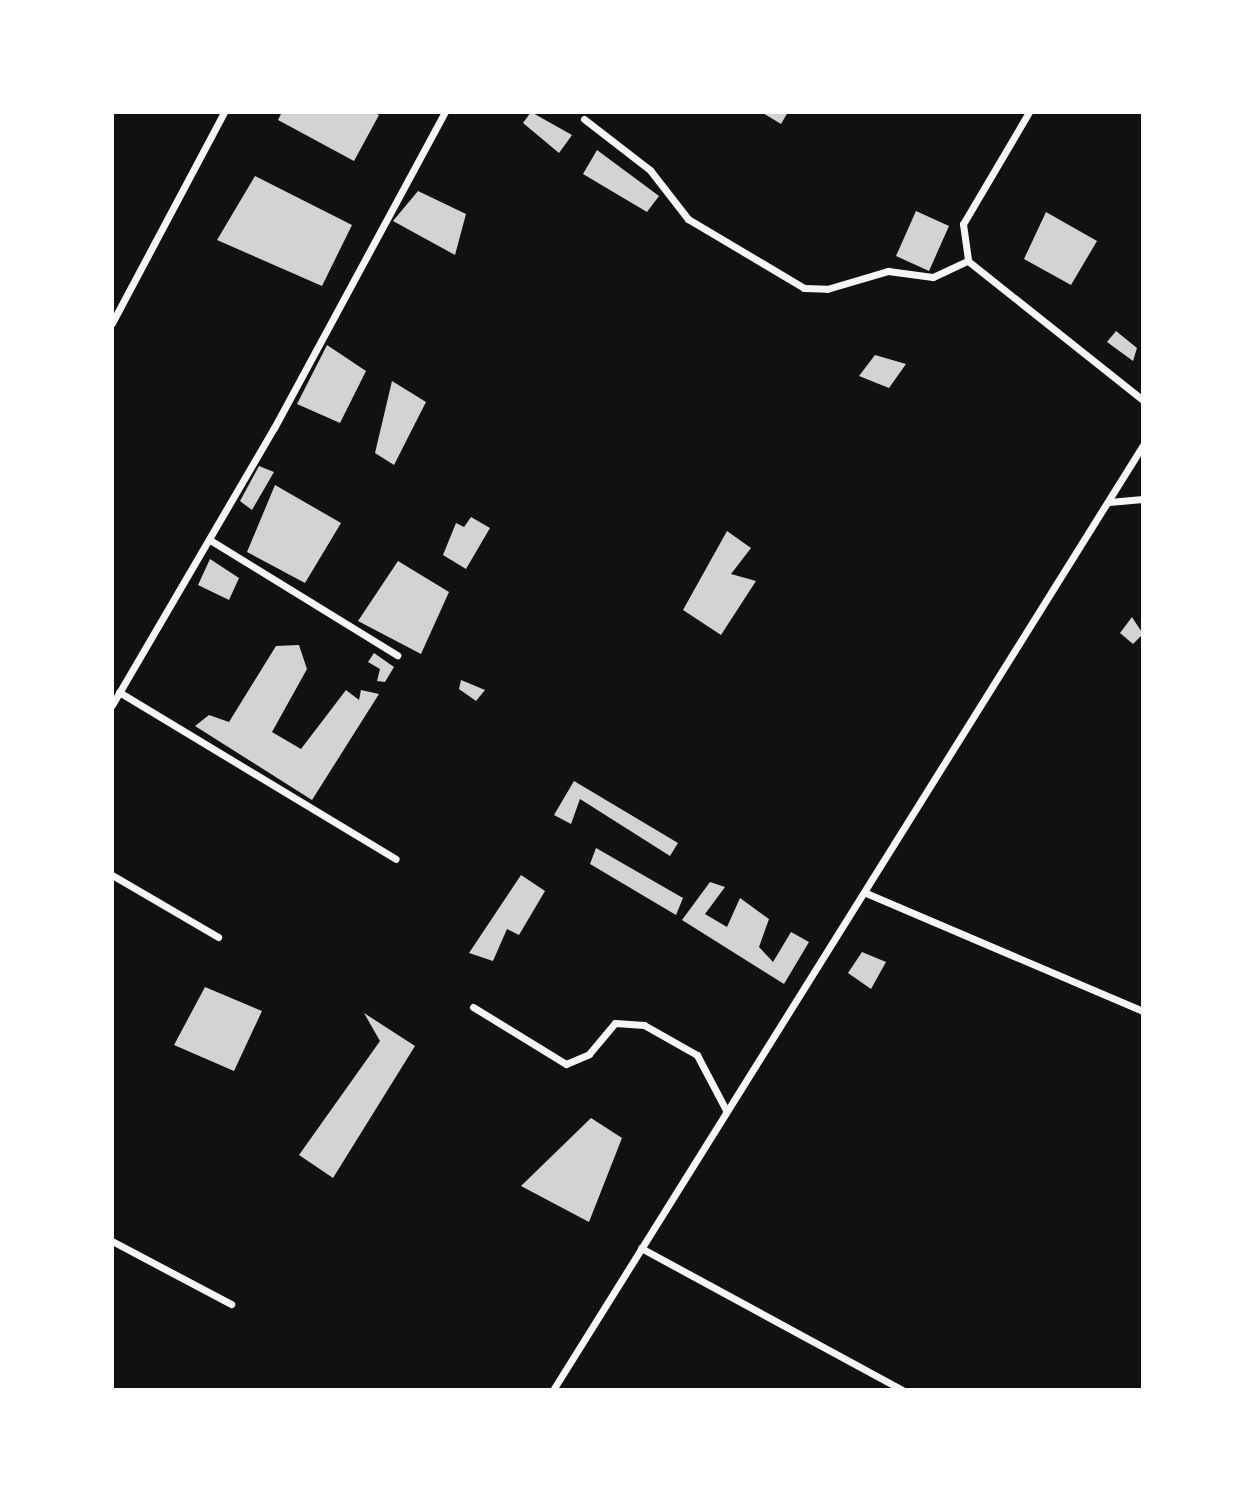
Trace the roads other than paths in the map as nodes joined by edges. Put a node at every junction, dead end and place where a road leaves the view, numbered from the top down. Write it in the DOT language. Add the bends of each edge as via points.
graph roads {
  1 [pos="225,112"];
  2 [pos="445,112"];
  3 [pos="1029,112"];
  4 [pos="584,120"];
  5 [pos="968,261"];
  6 [pos="112,323"];
  7 [pos="1143,400"];
  8 [pos="1143,445"];
  9 [pos="1143,499"];
  10 [pos="1109,502"];
  11 [pos="210,540"];
  12 [pos="397,655"];
  13 [pos="119,692"];
  14 [pos="112,705"];
  15 [pos="396,859"];
  16 [pos="112,875"];
  17 [pos="866,893"];
  18 [pos="218,937"];
  19 [pos="473,1007"];
  20 [pos="1143,1011"];
  21 [pos="726,1110"];
  22 [pos="112,1241"];
  23 [pos="642,1248"];
  24 [pos="231,1304"];
  25 [pos="554,1390"];
  26 [pos="902,1390"];
  1 -- 6 [label="street"];
  2 -- 11 [label="street"];
  3 -- 5 [label="street" via="963,224"];
  4 -- 5 [label="street" via="650,170 693,223 804,288 827,289 888,271 933,277"];
  5 -- 7 [label="street"];
  8 -- 10 [label="street"];
  9 -- 10 [label="street"];
  10 -- 17 [label="street"];
  11 -- 12 [label="street"];
  11 -- 13 [label="street"];
  13 -- 14 [label="street"];
  13 -- 15 [label="street"];
  16 -- 18 [label="street"];
  17 -- 20 [label="street"];
  17 -- 21 [label="street"];
  19 -- 21 [label="street" via="566,1064 589,1054 615,1023 644,1025 697,1055"];
  21 -- 23 [label="street"];
  22 -- 24 [label="street"];
  23 -- 25 [label="street"];
  23 -- 26 [label="street"];
}
